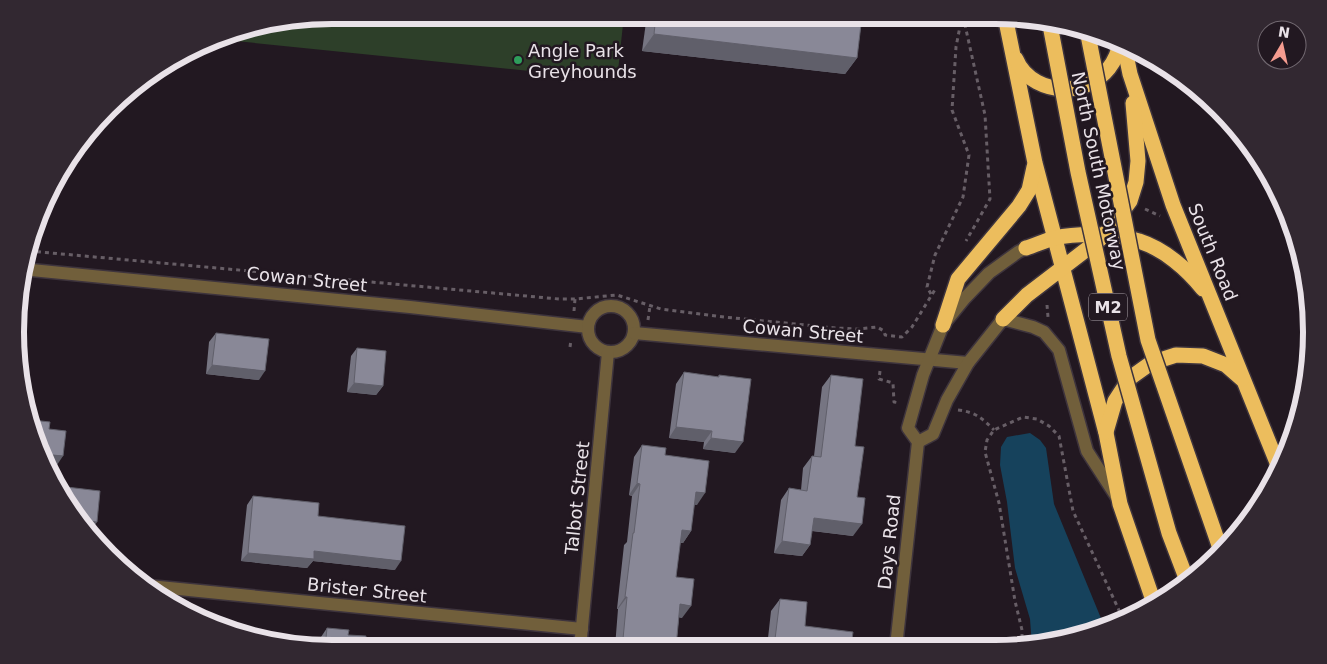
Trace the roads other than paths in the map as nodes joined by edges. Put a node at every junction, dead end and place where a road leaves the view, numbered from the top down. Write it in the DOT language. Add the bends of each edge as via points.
graph roads {
  1 [pos="1006,24"];
  2 [pos="1051,29"];
  3 [pos="1089,38"];
  4 [pos="1011,48"];
  5 [pos="1118,49"];
  6 [pos="1126,53"];
  7 [pos="1130,74"];
  8 [pos="1035,163"];
  9 [pos="1104,236"];
  10 [pos="1055,238"];
  11 [pos="1026,248"];
  12 [pos="1063,267"];
  13 [pos="30,270"];
  14 [pos="1003,319"];
  15 [pos="943,326"];
  16 [pos="588,327"];
  17 [pos="634,333"];
  18 [pos="608,352"];
  19 [pos="929,360"];
  20 [pos="968,363"];
  21 [pos="1245,381"];
  22 [pos="1106,433"];
  23 [pos="918,442"];
  24 [pos="1276,459"];
  25 [pos="1120,504"];
  26 [pos="1219,544"];
  27 [pos="1185,575"];
  28 [pos="160,587"];
  29 [pos="1152,597"];
  30 [pos="582,629"];
  31 [pos="581,640"];
  32 [pos="897,640"];
  1 -- 4 [label="highway"];
  2 -- 27 [label="highway, North South Motorway / M2, bridge" via="1078,172 1119,356 1169,532"];
  3 -- 26 [label="highway, North South Motorway / M2, bridge" via="1148,340"];
  4 -- 5 [label="highway" via="1018,64 1030,78 1047,87 1065,90 1100,78"];
  4 -- 8 [label="highway"];
  6 -- 7 [label="highway, South Road"];
  7 -- 9 [label="highway" via="1138,161 1136,182 1130,201"];
  7 -- 21 [label="highway, South Road" via="1173,205"];
  8 -- 10 [label="highway"];
  8 -- 15 [label="highway" via="1029,190 1019,206 958,279"];
  9 -- 10 [label="highway"];
  9 -- 12 [label="highway"];
  9 -- 21 [label="highway" via="1139,241 1156,249 1196,281 1210,298"];
  10 -- 11 [label="highway"];
  10 -- 12 [label="highway"];
  11 -- 15 [label="street, Days Road" via="990,274"];
  12 -- 14 [label="highway"];
  12 -- 22 [label="highway"];
  13 -- 16 [label="street, Cowan Street"];
  14 -- 20 [label="street"];
  14 -- 25 [label="street" via="1044,332 1059,350 1087,451"];
  15 -- 19 [label="street, Days Road"];
  16 -- 17 [label="street" via="594,313 614,305 628,312"];
  16 -- 18 [label="street" via="591,340"];
  17 -- 18 [label="street" via="632,340 622,349"];
  17 -- 19 [label="street, Cowan Street"];
  18 -- 30 [label="street, Talbot Street"];
  19 -- 20 [label="street, Cowan Street"];
  19 -- 23 [label="street, Days Road" via="908,428"];
  20 -- 23 [label="street" via="932,434"];
  21 -- 22 [label="highway" via="1226,365 1203,356 1176,355 1151,363 1130,378 1115,401"];
  21 -- 24 [label="highway, South Road"];
  22 -- 25 [label="highway"];
  23 -- 32 [label="street, Days Road"];
  25 -- 29 [label="highway"];
  28 -- 30 [label="street, Brister Street"];
  30 -- 31 [label="street, Talbot Street"];
}
